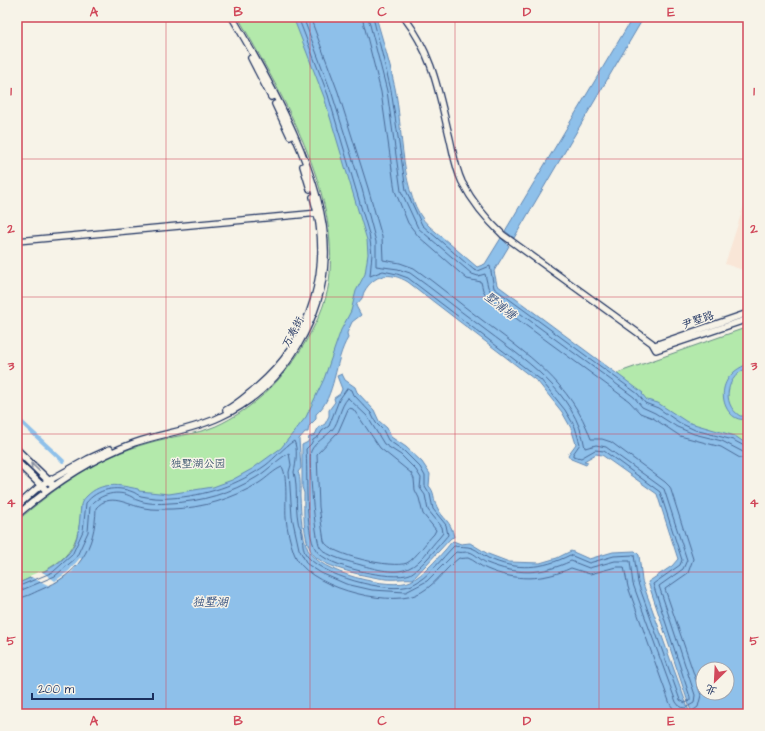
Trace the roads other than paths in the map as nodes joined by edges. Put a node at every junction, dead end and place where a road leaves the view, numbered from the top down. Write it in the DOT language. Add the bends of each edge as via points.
graph roads {
  1 [pos="228,17"];
  2 [pos="232,17"];
  3 [pos="404,17"];
  4 [pos="319,213"];
  5 [pos="20,241"];
  6 [pos="748,313"];
  7 [pos="748,319"];
  8 [pos="656,348"];
  9 [pos="17,450"];
  10 [pos="17,462"];
  11 [pos="64,475"];
  12 [pos="48,480"];
  13 [pos="41,485"];
  14 [pos="54,485"];
  15 [pos="46,490"];
  16 [pos="17,506"];
  17 [pos="17,515"];
  1 -- 4 [label="street, 万寿街" via="248,51 296,149"];
  2 -- 4 [label="street, 万寿街" via="262,69 288,123 309,172"];
  3 -- 8 [label="street" via="416,33 433,68 454,159 462,181 484,217 503,235"];
  4 -- 5 [label="street"];
  4 -- 11 [label="street, 万寿街" via="321,259 312,307 303,330 269,377 242,400 217,415 110,449"];
  6 -- 8 [label="street, 尹墅路"];
  7 -- 8 [label="street, 尹墅路"];
  12 -- 9 [label="main road, one-way"];
  10 -- 13 [label="main road"];
  11 -- 12 [label="street, 万寿街"];
  11 -- 14 [label="street, 万寿街"];
  12 -- 13 [label="street, 万寿街"];
  12 -- 14 [label="main road"];
  13 -- 15 [label="main road"];
  13 -- 16 [label="street, 万寿街"];
  14 -- 15 [label="street, 万寿街"];
  15 -- 17 [label="street, 万寿街"];
}
